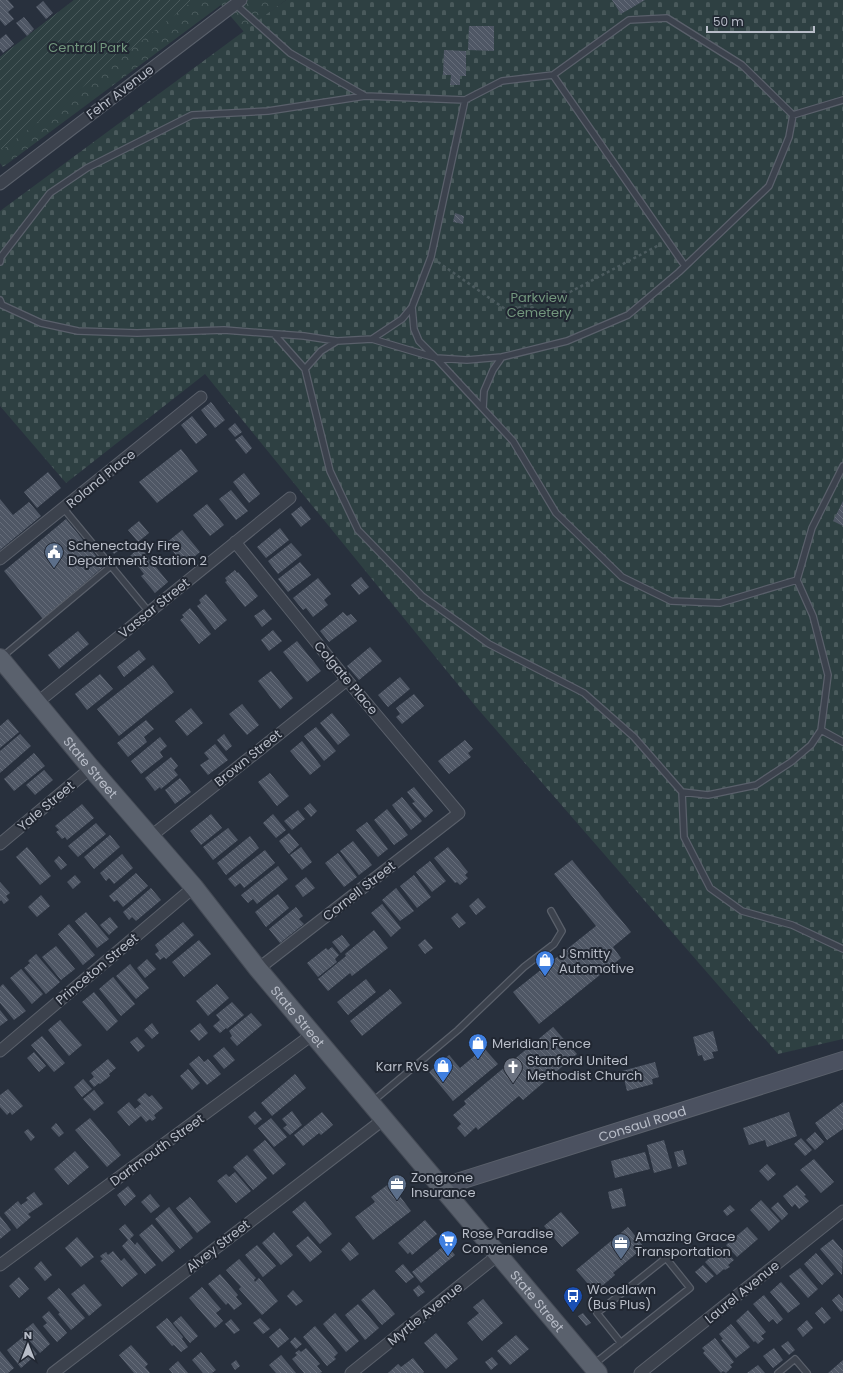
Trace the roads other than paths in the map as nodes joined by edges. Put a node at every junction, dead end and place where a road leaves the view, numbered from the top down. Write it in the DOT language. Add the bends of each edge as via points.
graph roads {
  1 [pos="236,1"];
  2 [pos="553,75"];
  3 [pos="365,96"];
  4 [pos="465,100"];
  5 [pos="843,100"];
  6 [pos="793,115"];
  7 [pos="0,184"];
  8 [pos="0,262"];
  9 [pos="685,266"];
  10 [pos="0,300"];
  11 [pos="412,307"];
  12 [pos="274,334"];
  13 [pos="372,339"];
  14 [pos="337,341"];
  15 [pos="502,357"];
  16 [pos="436,358"];
  17 [pos="305,369"];
  18 [pos="201,397"];
  19 [pos="482,408"];
  20 [pos="843,466"];
  21 [pos="290,498"];
  22 [pos="64,509"];
  23 [pos="236,542"];
  24 [pos="0,559"];
  25 [pos="111,566"];
  26 [pos="797,580"];
  27 [pos="149,612"];
  28 [pos="0,658"];
  29 [pos="347,680"];
  30 [pos="38,702"];
  31 [pos="821,730"];
  32 [pos="843,742"];
  33 [pos="91,768"];
  34 [pos="682,792"];
  35 [pos="459,813"];
  36 [pos="150,837"];
  37 [pos="0,844"];
  38 [pos="194,888"];
  39 [pos="551,911"];
  40 [pos="843,949"];
  41 [pos="258,969"];
  42 [pos="313,1034"];
  43 [pos="0,1051"];
  44 [pos="843,1060"];
  45 [pos="370,1103"];
  46 [pos="384,1119"];
  47 [pos="441,1188"];
  48 [pos="843,1211"];
  49 [pos="498,1255"];
  50 [pos="0,1266"];
  51 [pos="621,1343"];
  52 [pos="595,1369"];
  53 [pos="53,1373"];
  54 [pos="351,1373"];
  55 [pos="640,1373"];
  56 [pos="778,1373"];
  57 [pos="807,1373"];
  1 -- 3 [label="lane" via="290,53"];
  1 -- 7 [label="street, Fehr Avenue"];
  2 -- 4 [label="lane" via="502,81"];
  2 -- 6 [label="lane" via="629,20 667,18 742,65"];
  2 -- 9 [label="lane"];
  3 -- 4 [label="lane"];
  3 -- 8 [label="lane" via="268,110 192,115 87,168 50,193 1,257"];
  4 -- 11 [label="lane" via="431,257"];
  5 -- 6 [label="lane"];
  6 -- 9 [label="lane" via="789,137 769,186"];
  9 -- 15 [label="lane" via="628,315 567,341"];
  10 -- 12 [label="lane" via="2,305 41,323 78,331 137,333 224,330"];
  11 -- 13 [label="lane" via="402,319"];
  11 -- 16 [label="lane" via="414,329 420,341"];
  12 -- 14 [label="lane"];
  12 -- 17 [label="lane"];
  13 -- 14 [label="lane"];
  13 -- 16 [label="lane"];
  14 -- 17 [label="lane" via="321,351"];
  15 -- 16 [label="lane" via="467,360"];
  15 -- 19 [label="lane" via="484,391"];
  16 -- 19 [label="lane"];
  17 -- 34 [label="lane" via="330,471 358,530 422,596 489,644 584,693 634,737"];
  18 -- 22 [label="street, Roland Place"];
  19 -- 26 [label="lane" via="513,441 556,512 622,577 671,601 720,603"];
  20 -- 26 [label="lane" via="812,528"];
  21 -- 23 [label="street, Vassar Street"];
  22 -- 24 [label="street, Roland Place"];
  22 -- 25 [label="lane"];
  23 -- 27 [label="street, Vassar Street"];
  23 -- 29 [label="street, Colgate Place"];
  25 -- 27 [label="lane"];
  25 -- 28 [label="lane"];
  26 -- 31 [label="lane" via="813,616 828,675"];
  27 -- 30 [label="street, Vassar Street"];
  28 -- 30 [label="main road, State Street"];
  29 -- 35 [label="street, Colgate Place"];
  29 -- 36 [label="street, Brown Street"];
  30 -- 33 [label="main road, State Street"];
  31 -- 32 [label="lane"];
  31 -- 34 [label="lane" via="811,745 756,785 708,795"];
  33 -- 36 [label="main road, State Street"];
  33 -- 37 [label="street, Yale Street"];
  34 -- 40 [label="lane" via="684,837 710,888 742,910 792,925"];
  35 -- 41 [label="street, Cornell Street"];
  36 -- 38 [label="main road, State Street"];
  38 -- 41 [label="main road, State Street"];
  38 -- 43 [label="street, Princeton Street"];
  39 -- 45 [label="lane" via="562,931 554,944 524,967 458,1030"];
  41 -- 42 [label="main road, State Street"];
  42 -- 45 [label="main road, State Street"];
  42 -- 50 [label="street, Dartmouth Street"];
  44 -- 47 [label="street, Consaul Road"];
  45 -- 46 [label="main road, State Street"];
  46 -- 47 [label="main road, State Street"];
  46 -- 53 [label="street, Alvey Street"];
  47 -- 49 [label="main road, State Street"];
  48 -- 55 [label="street, Laurel Avenue"];
  49 -- 52 [label="main road, State Street"];
  49 -- 54 [label="street, Myrtle Avenue"];
  51 -- 51 [label="lane" via="690,1288 666,1258 597,1313"];
  51 -- 52 [label="lane"];
  56 -- 57 [label="lane" via="795,1359"];
}
